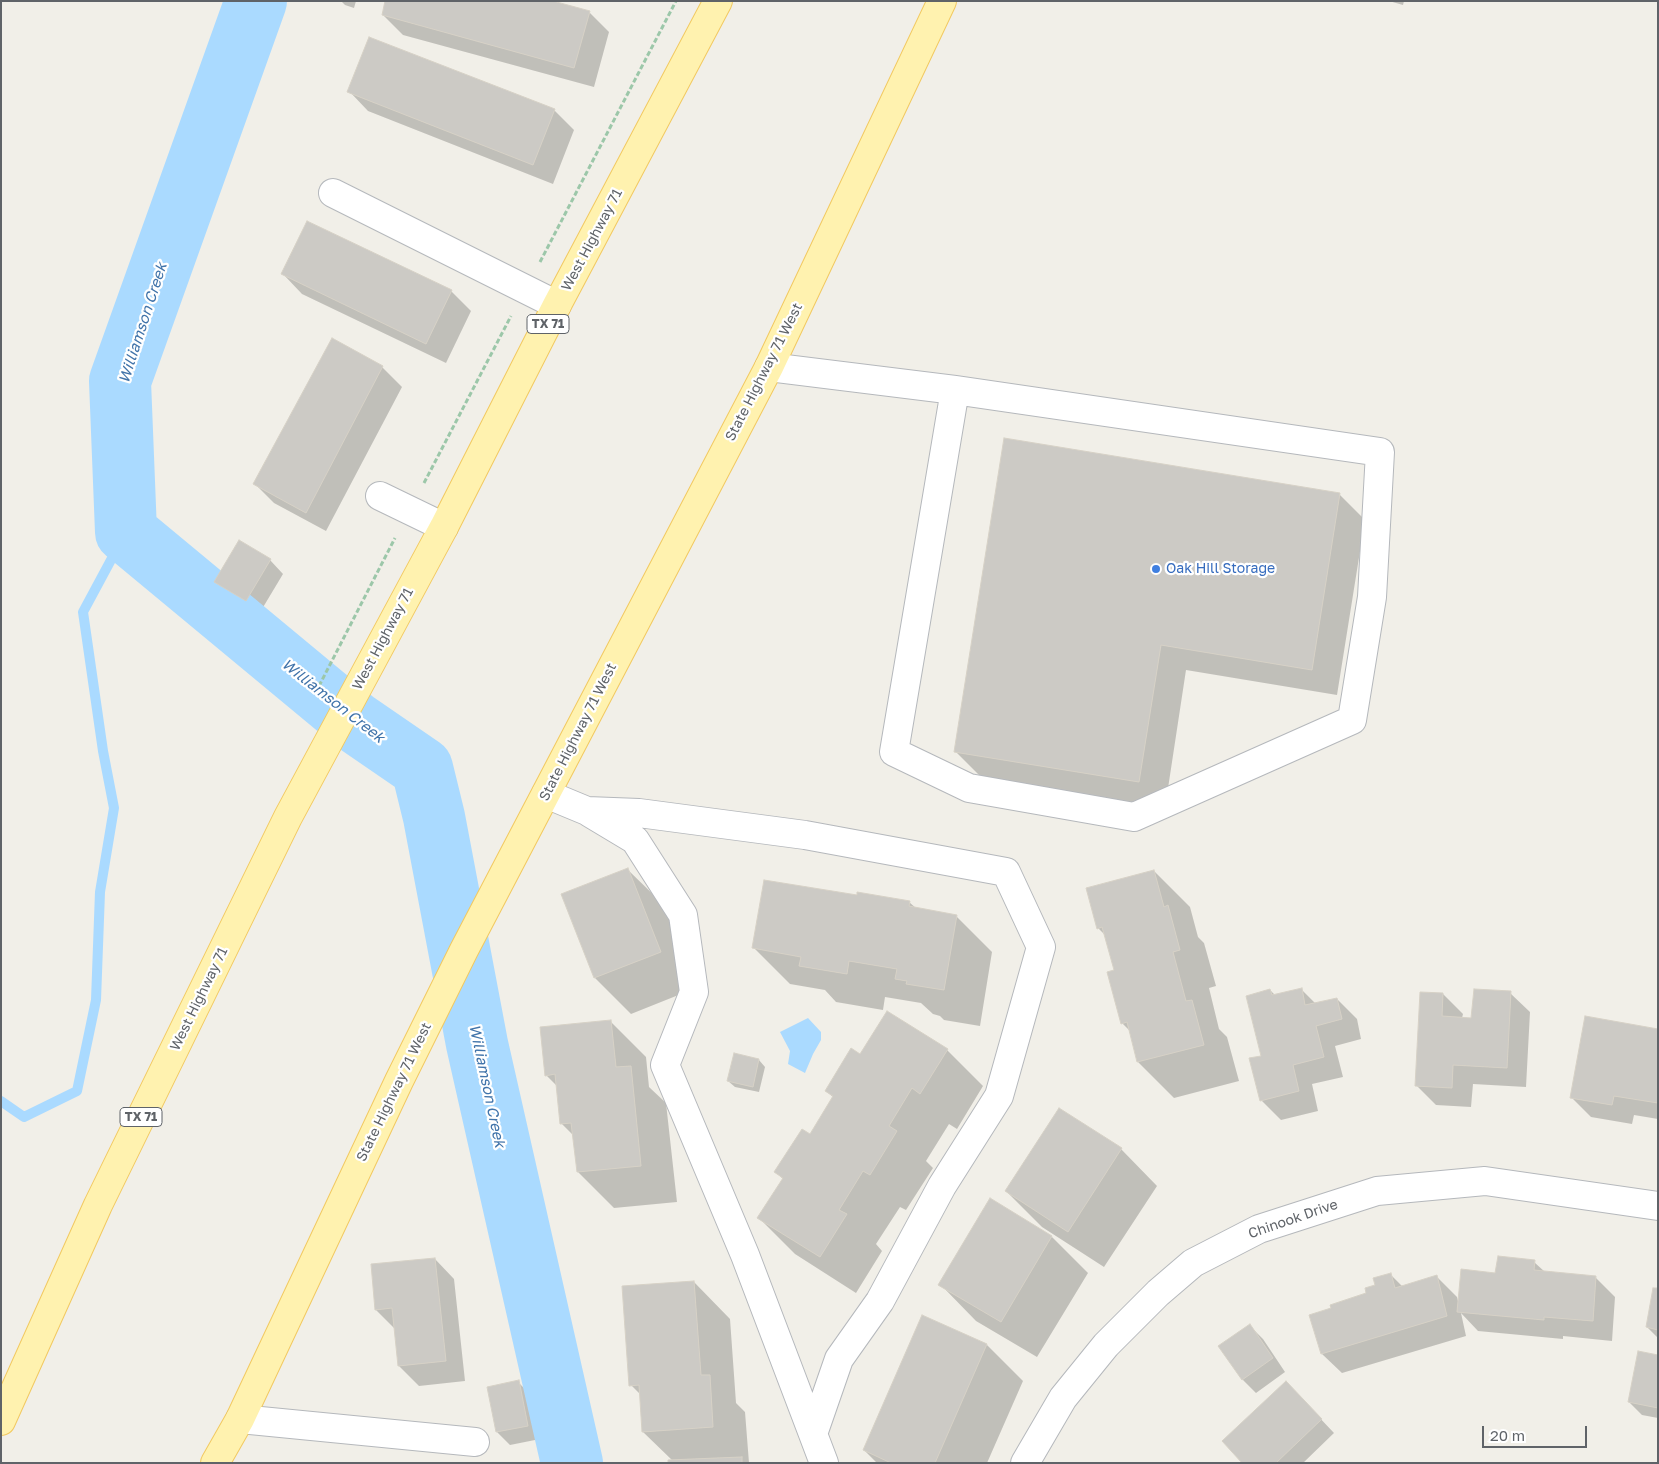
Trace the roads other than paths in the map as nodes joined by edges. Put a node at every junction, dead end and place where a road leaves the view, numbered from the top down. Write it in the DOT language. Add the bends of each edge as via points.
graph roads {
  1 [pos="718,1"];
  2 [pos="942,1"];
  3 [pos="333,193"];
  4 [pos="557,305"];
  5 [pos="769,367"];
  6 [pos="955,390"];
  7 [pos="380,496"];
  8 [pos="444,526"];
  9 [pos="546,794"];
  10 [pos="586,811"];
  11 [pos="1658,1206"];
  12 [pos="240,1419"];
  13 [pos="1,1421"];
  14 [pos="813,1434"];
  15 [pos="475,1442"];
  16 [pos="215,1463"];
  17 [pos="823,1463"];
  18 [pos="1025,1463"];
  1 -- 4 [label="main road, West Highway 71 / TX 71"];
  2 -- 5 [label="main road, State Highway 71 West"];
  3 -- 4 [label="street"];
  4 -- 8 [label="main road, West Highway 71 / TX 71"];
  5 -- 6 [label="street"];
  5 -- 9 [label="main road, State Highway 71 West"];
  6 -- 6 [label="street" via="1380,452 1372,597 1352,720 1134,817 969,788 894,752"];
  7 -- 8 [label="street"];
  8 -- 13 [label="main road, West Highway 71 / TX 71" via="288,817 98,1205"];
  9 -- 10 [label="street"];
  9 -- 12 [label="main road, State Highway 71 West" via="398,1081"];
  10 -- 14 [label="street" via="635,840 683,915 694,992 665,1065 745,1255"];
  10 -- 14 [label="street" via="639,813 805,836 1006,872 1042,947 999,1096 942,1186 880,1301 839,1360"];
  11 -- 18 [label="street, Chinook Drive" via="1485,1181 1377,1191 1259,1229 1193,1263 1158,1293 1106,1345 1063,1398"];
  12 -- 15 [label="street"];
  12 -- 16 [label="main road, State Highway 71 West"];
  14 -- 17 [label="street"];
}
